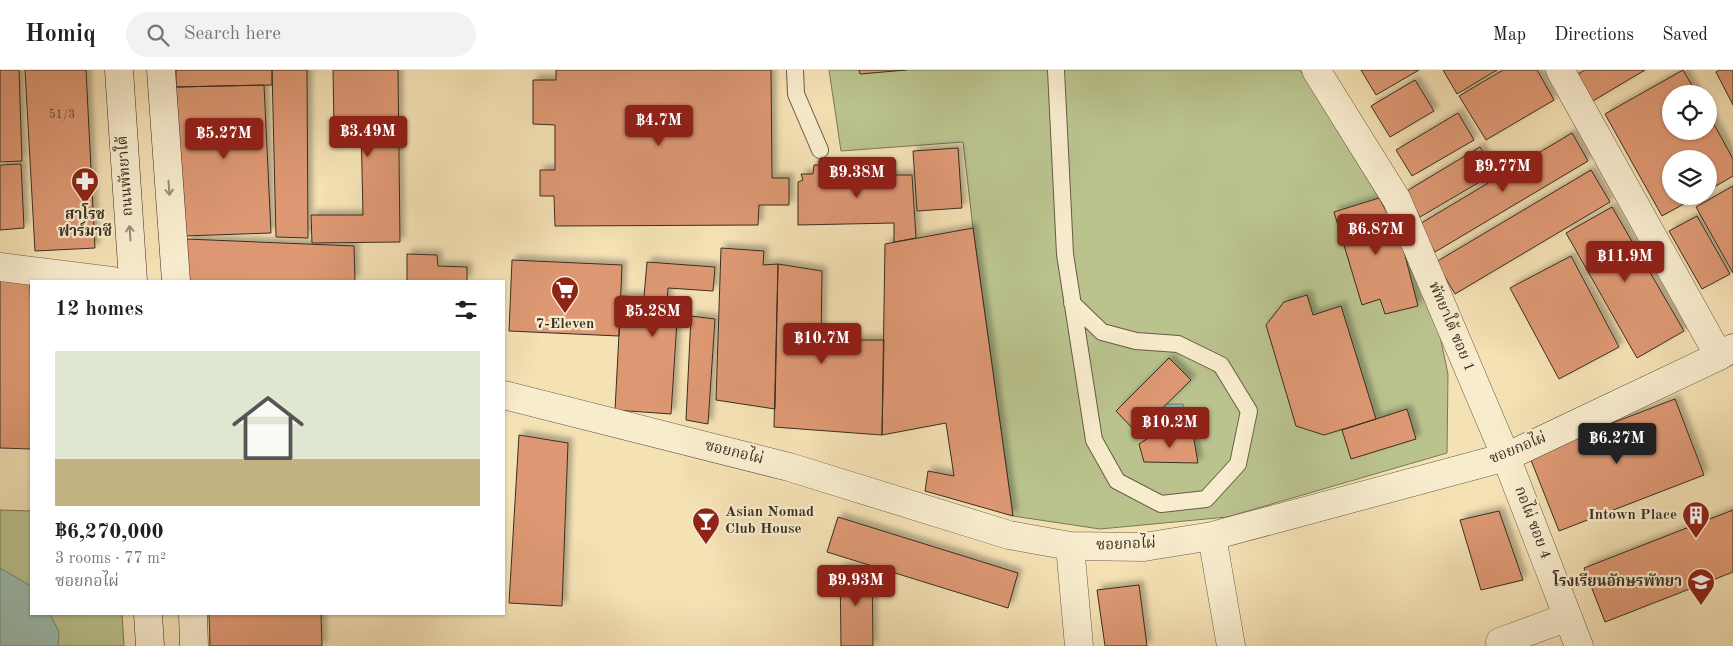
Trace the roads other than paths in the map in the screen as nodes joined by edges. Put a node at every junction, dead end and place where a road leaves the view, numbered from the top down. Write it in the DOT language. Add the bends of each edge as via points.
graph roads {
  1 [pos="119,70"];
  2 [pos="161,70"];
  3 [pos="796,70"];
  4 [pos="1056,70"];
  5 [pos="1316,70"];
  6 [pos="1560,70"];
  7 [pos="820,150"];
  8 [pos="0,267"];
  9 [pos="104,280"];
  10 [pos="133,280"];
  11 [pos="176,280"];
  12 [pos="1072,302"];
  13 [pos="1726,352"];
  14 [pos="505,395"];
  15 [pos="1506,457"];
  16 [pos="1212,536"];
  17 [pos="1070,546"];
  18 [pos="148,615"];
  19 [pos="193,615"];
  20 [pos="1568,617"];
  21 [pos="1500,642"];
  22 [pos="150,646"];
  23 [pos="194,646"];
  24 [pos="1079,646"];
  25 [pos="1231,646"];
  26 [pos="1579,646"];
  10 -- 1 [label="street, ถนนพัทยาใต้, one-way"];
  2 -- 11 [label="street, one-way"];
  3 -- 7 [label="lane" via="796,94"];
  4 -- 12 [label="lane" via="1065,254"];
  5 -- 15 [label="street, พัทยาใต้ ซอย 1" via="1397,200"];
  6 -- 13 [label="street"];
  8 -- 9 [label="street"];
  12 -- 12 [label="lane" via="1102,332 1136,341 1178,344 1221,365 1249,411 1238,464 1206,499 1161,504 1117,481 1094,440"];
  13 -- 15 [label="street, ซอยกอไผ่"];
  14 -- 17 [label="street, ซอยกอไผ่" via="789,466 1009,535"];
  15 -- 16 [label="street, ซอยกอไผ่"];
  15 -- 20 [label="street, กอไผ่ ซอย 4"];
  16 -- 17 [label="street, ซอยกอไผ่" via="1144,547"];
  16 -- 25 [label="street"];
  17 -- 24 [label="street"];
  18 -- 22 [label="street"];
  19 -- 23 [label="street"];
  20 -- 21 [label="street"];
  20 -- 26 [label="street, กอไผ่ ซอย 4"];
}
